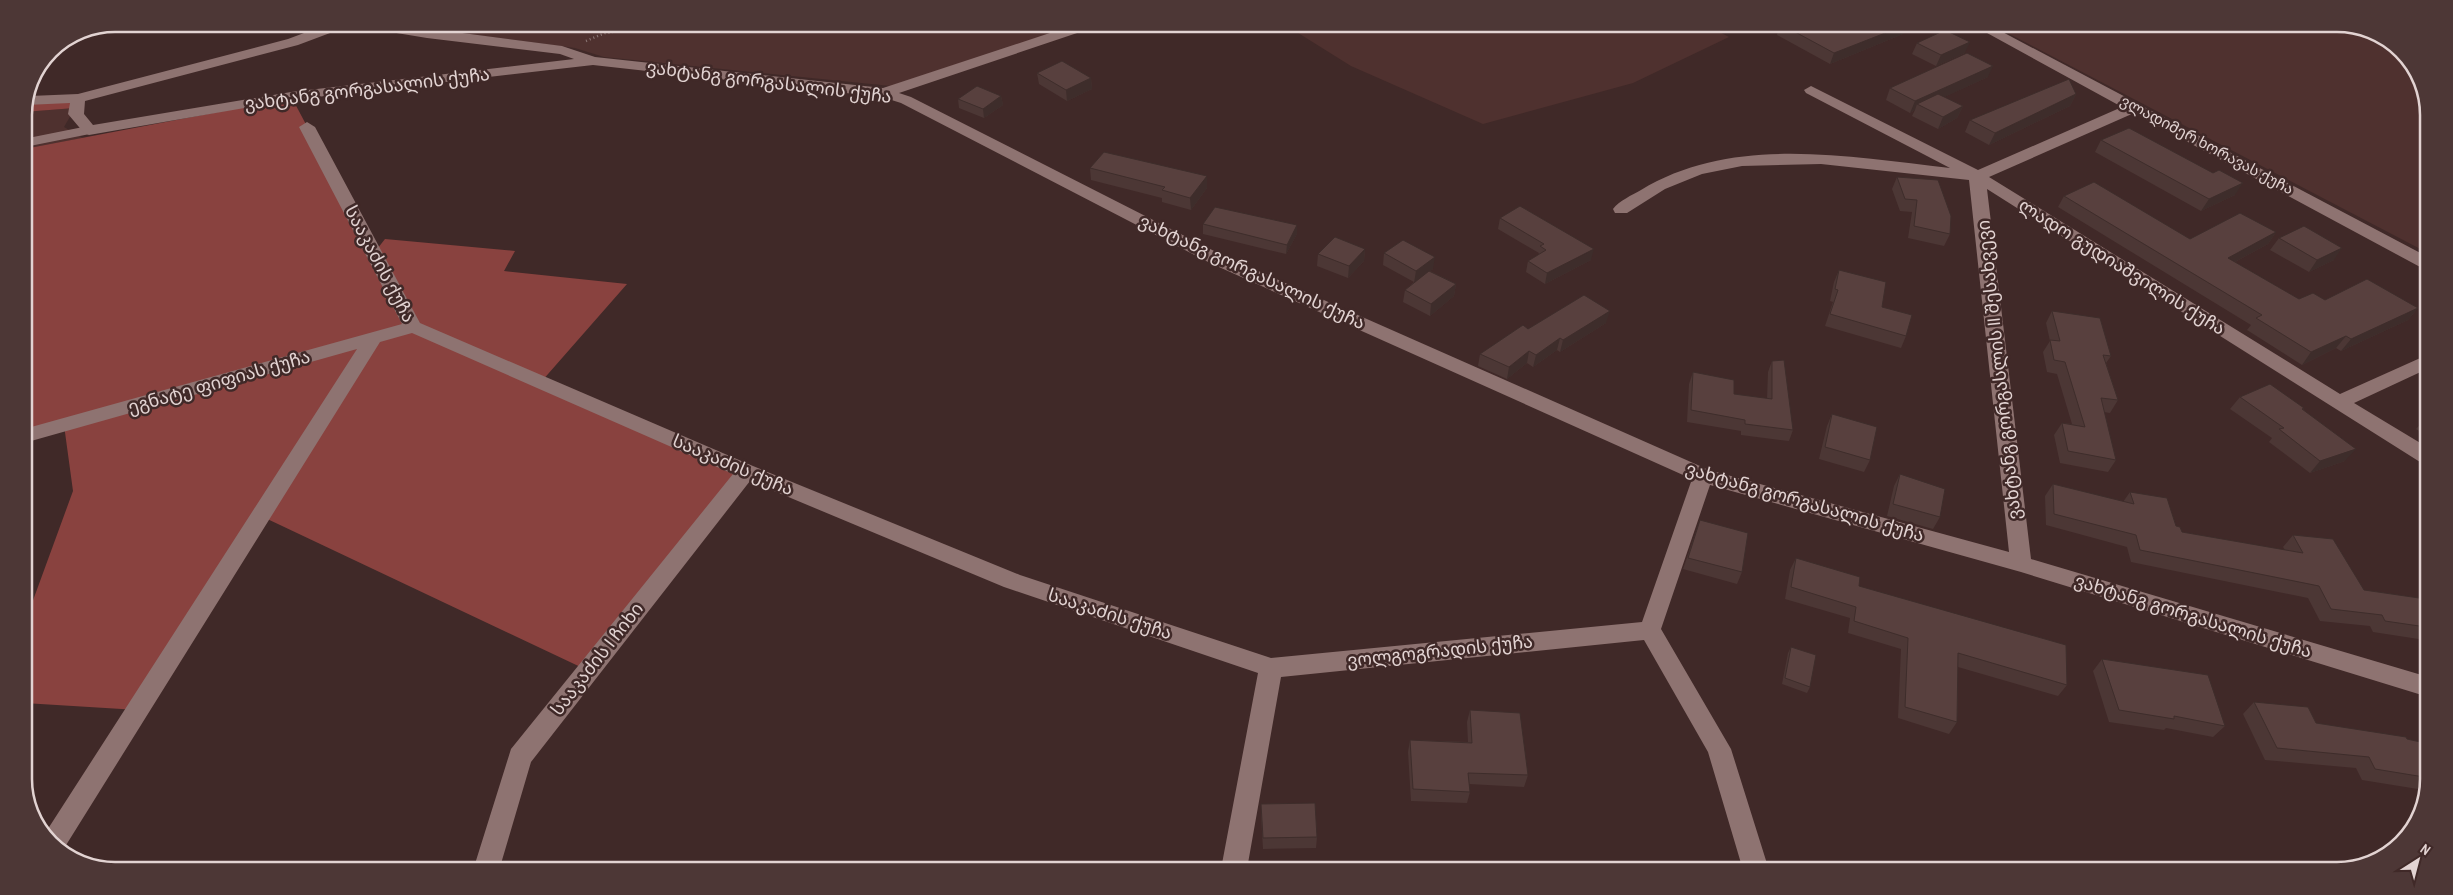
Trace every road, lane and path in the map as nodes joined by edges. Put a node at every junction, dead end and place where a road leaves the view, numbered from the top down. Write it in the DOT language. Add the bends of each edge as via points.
graph roads {
  1 [pos="320,32"];
  2 [pos="414,32"];
  3 [pos="605,32"];
  4 [pos="1066,32"];
  5 [pos="1993,32"];
  6 [pos="572,52"];
  7 [pos="593,61"];
  8 [pos="1811,90"];
  9 [pos="884,93"];
  10 [pos="78,98"];
  11 [pos="34,100"];
  12 [pos="2136,107"];
  13 [pos="307,127"];
  14 [pos="89,130"];
  15 [pos="32,141"];
  16 [pos="1978,176"];
  17 [pos="1621,209"];
  18 [pos="2420,260"];
  19 [pos="414,327"];
  20 [pos="373,339"];
  21 [pos="2420,364"];
  22 [pos="2340,402"];
  23 [pos="32,434"];
  24 [pos="2420,452"];
  25 [pos="746,471"];
  26 [pos="1703,476"];
  27 [pos="2021,564"];
  28 [pos="1650,630"];
  29 [pos="1271,668"];
  30 [pos="2420,684"];
  31 [pos="57,838"];
  32 [pos="488,862"];
  33 [pos="1235,862"];
  34 [pos="1754,862"];
  1 -- 10 [label="street" via="293,42"];
  2 -- 6 [label="street"];
  3 -- 6 [label="path" via="584,41"];
  4 -- 9 [label="street"];
  5 -- 12 [label="street, ვლადიმერ ხორავას ქუჩა"];
  6 -- 7 [label="street"];
  7 -- 9 [label="street, ვახტანგ გორგასალის ქუჩა"];
  7 -- 14 [label="street, ვახტანგ გორგასალის ქუჩა" via="291,96"];
  8 -- 16 [label="street, ლადო გუდიაშვილის ქუჩა"];
  9 -- 26 [label="street, ვახტანგ გორგასალის ქუჩა" via="906,100 1216,259"];
  10 -- 11 [label="street"];
  10 -- 14 [label="street" via="76,114"];
  12 -- 16 [label="street"];
  12 -- 18 [label="street, ვლადიმერ ხორავას ქუჩა"];
  13 -- 19 [label="street, სააკაძის ქუჩა"];
  14 -- 15 [label="lane"];
  16 -- 17 [label="street" via="1821,159 1742,161 1698,170 1659,186"];
  16 -- 22 [label="street, ლადო გუდიაშვილის ქუჩა"];
  16 -- 27 [label="street, ვახტანგ გორგასლის II შესახვევი"];
  19 -- 20 [label="street, ეგნატე ფიფიას ქუჩა"];
  19 -- 25 [label="street, სააკაძის ქუჩა"];
  20 -- 23 [label="street, ეგნატე ფიფიას ქუჩა"];
  20 -- 31 [label="street"];
  21 -- 22 [label="street"];
  22 -- 24 [label="street, ლადო გუდიაშვილის ქუჩა"];
  25 -- 29 [label="street, სააკაძის ქუჩა" via="1012,581"];
  25 -- 32 [label="street, სააკაძის I ჩიხი" via="520,757"];
  26 -- 27 [label="street, ვახტანგ გორგასალის ქუჩა"];
  26 -- 28 [label="street"];
  27 -- 30 [label="street, ვახტანგ გორგასალის ქუჩა"];
  28 -- 29 [label="street, ვოლგოგრადის ქუჩა"];
  28 -- 34 [label="street" via="1720,748"];
  29 -- 33 [label="street"];
}
